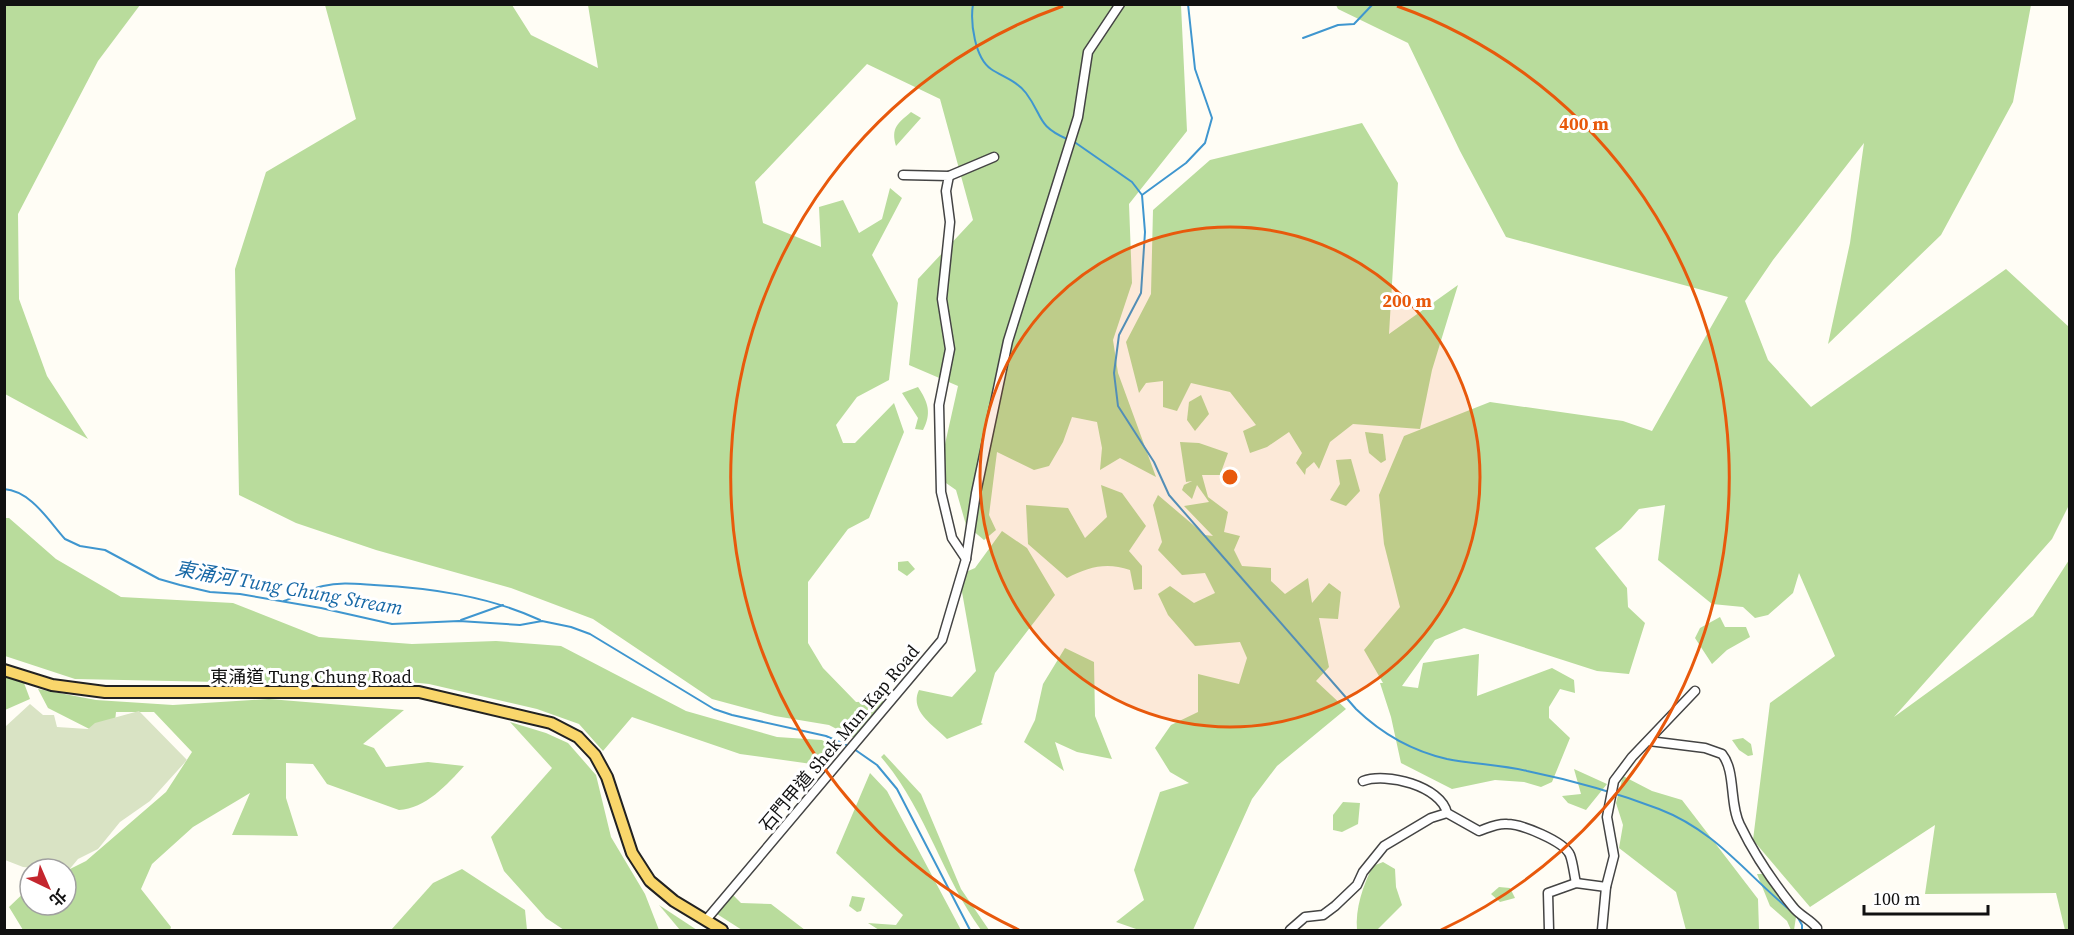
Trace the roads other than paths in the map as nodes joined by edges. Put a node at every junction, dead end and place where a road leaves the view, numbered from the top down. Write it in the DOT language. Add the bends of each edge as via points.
graph roads {
  1 [pos="1120,4"];
  2 [pos="994,157"];
  3 [pos="903,175"];
  4 [pos="949,176"];
  5 [pos="966,559"];
  6 [pos="4,670"];
  7 [pos="1695,691"];
  8 [pos="1650,741"];
  9 [pos="1363,782"];
  10 [pos="1447,813"];
  11 [pos="1576,883"];
  12 [pos="1606,887"];
  13 [pos="706,920"];
  14 [pos="1817,928"];
  15 [pos="722,930"];
  16 [pos="1290,930"];
  17 [pos="1549,930"];
  18 [pos="1602,930"];
  1 -- 5 [label="street, 石門甲道 Shek Mun Kap Road" via="1088,52 1078,117 1008,340"];
  2 -- 4 [label="street"];
  3 -- 4 [label="street"];
  4 -- 5 [label="street" via="946,191 950,222 942,299 950,349 939,405 941,492 952,538"];
  5 -- 13 [label="street, 石門甲道 Shek Mun Kap Road" via="942,640"];
  6 -- 13 [label="main road, 東涌道 Tung Chung Road" via="52,685 105,692 410,692 551,723 578,737 595,755 643,872 657,889"];
  7 -- 8 [label="street"];
  8 -- 12 [label="street" via="1617,775 1611,788 1607,817 1614,856"];
  8 -- 14 [label="street" via="1722,754 1730,772 1738,824 1776,886 1795,910 1810,918"];
  9 -- 10 [label="street" via="1389,778 1428,790 1444,802"];
  10 -- 11 [label="street" via="1479,831 1509,823 1550,838 1569,854"];
  10 -- 16 [label="street" via="1384,846 1357,885 1335,906 1323,915 1305,917"];
  11 -- 12 [label="street"];
  11 -- 17 [label="street" via="1548,893"];
  12 -- 18 [label="street"];
  13 -- 15 [label="main road, 東涌道 Tung Chung Road"];
}
